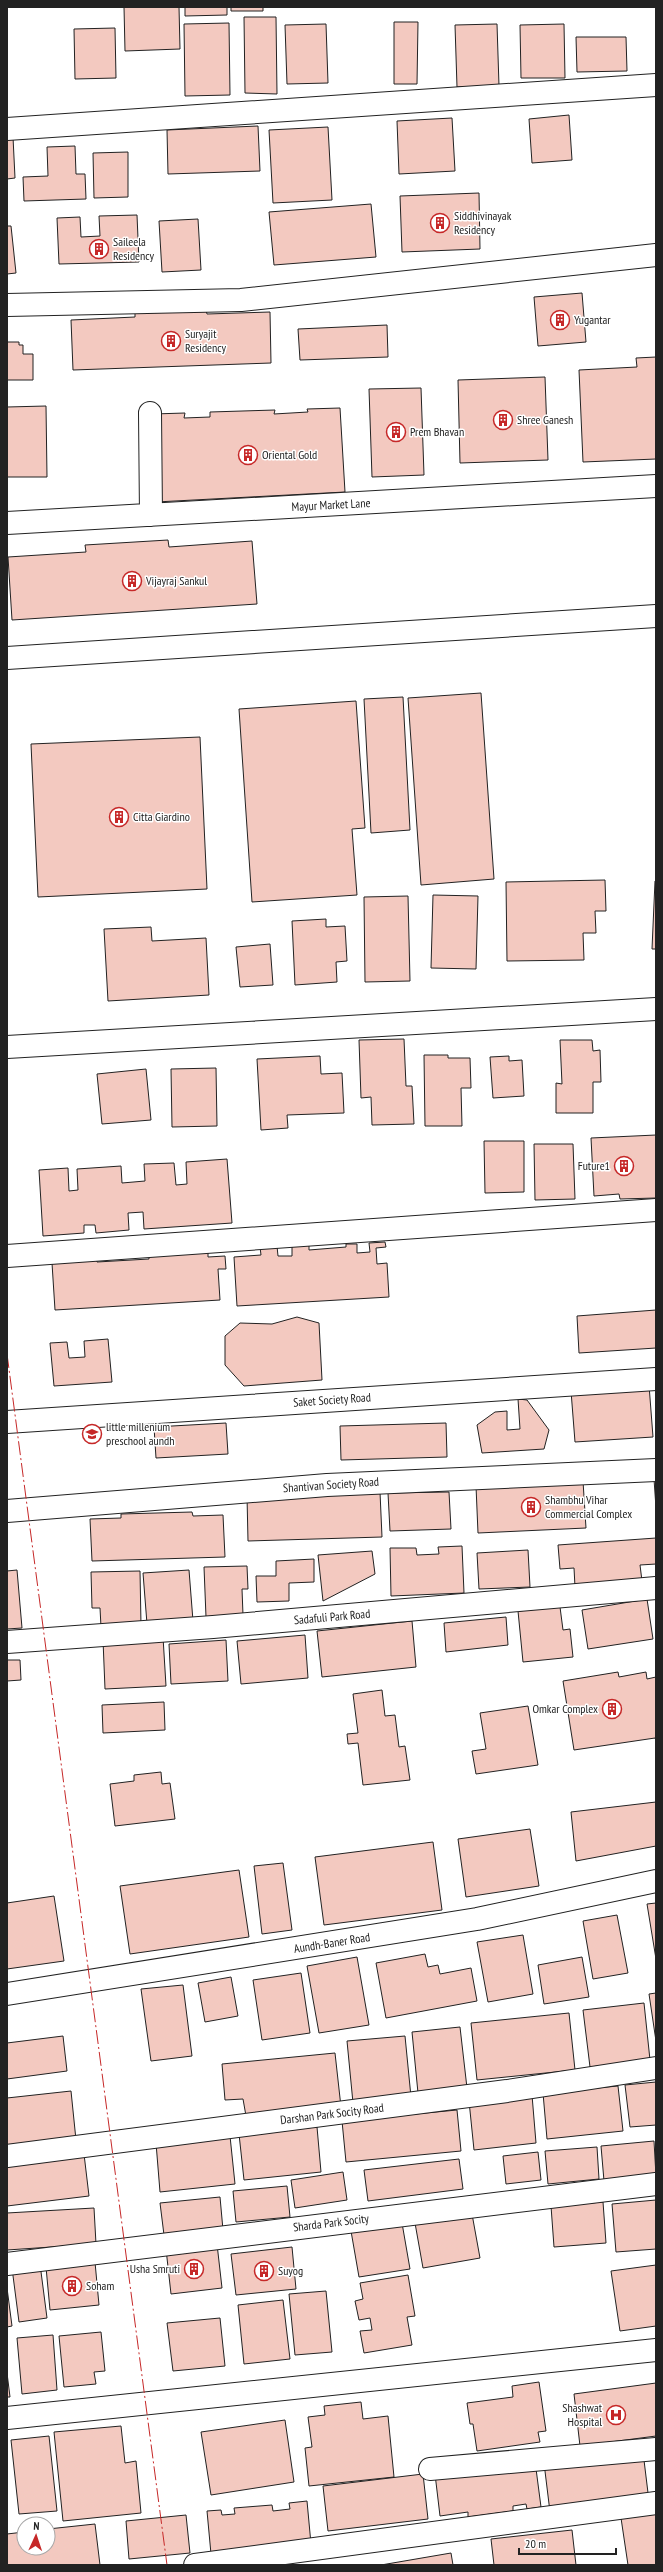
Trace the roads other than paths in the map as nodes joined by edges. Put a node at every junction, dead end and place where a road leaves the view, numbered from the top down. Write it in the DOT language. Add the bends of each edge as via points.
graph roads {
  1 [pos="656,85"];
  2 [pos="7,129"];
  3 [pos="656,255"];
  4 [pos="7,305"];
  5 [pos="150,413"];
  6 [pos="656,486"];
  7 [pos="151,515"];
  8 [pos="7,523"];
  9 [pos="656,616"];
  10 [pos="7,658"];
  11 [pos="656,1009"];
  12 [pos="7,1047"];
  13 [pos="656,1210"];
  14 [pos="7,1256"];
  15 [pos="656,1379"];
  16 [pos="7,1422"];
  17 [pos="656,1470"];
  18 [pos="7,1511"];
  19 [pos="656,1588"];
  20 [pos="7,1642"];
  21 [pos="656,1881"];
  22 [pos="7,1994"];
  23 [pos="656,2068"];
  24 [pos="7,2156"];
  25 [pos="656,2184"];
  26 [pos="7,2264"];
  27 [pos="656,2350"];
  28 [pos="7,2418"];
  29 [pos="656,2449"];
  30 [pos="430,2469"];
  31 [pos="656,2503"];
  32 [pos="195,2565"];
  1 -- 2 [label="street"];
  3 -- 4 [label="street" via="241,300"];
  5 -- 7 [label="street"];
  6 -- 7 [label="street, Mayur Market Lane"];
  7 -- 8 [label="street, Mayur Market Lane"];
  9 -- 10 [label="street"];
  11 -- 12 [label="street"];
  13 -- 14 [label="street"];
  15 -- 16 [label="street, Saket Society Road"];
  17 -- 18 [label="street, Shantivan Society Road" via="327,1485"];
  19 -- 20 [label="street, Sadafuli Park Road" via="213,1627"];
  21 -- 22 [label="street, Aundh-Baner Road" via="477,1919"];
  23 -- 24 [label="street, Darshan Park Socity Road" via="499,2092"];
  25 -- 26 [label="street, Sharda Park Socity"];
  27 -- 28 [label="street"];
  29 -- 30 [label="street"];
  31 -- 32 [label="street"];
}
